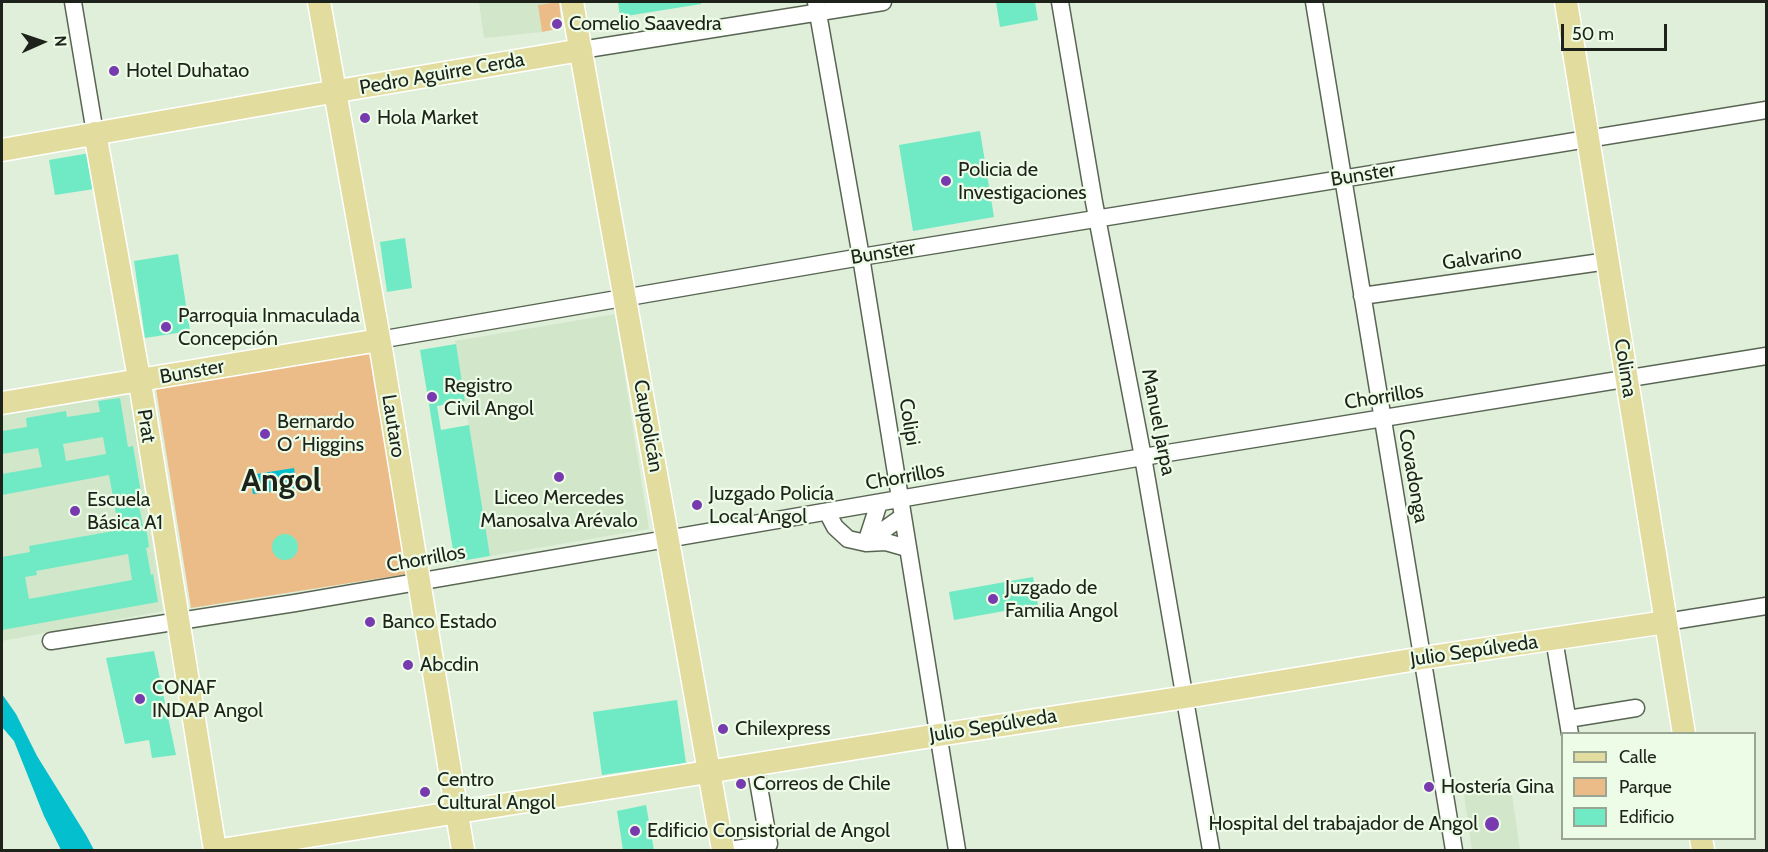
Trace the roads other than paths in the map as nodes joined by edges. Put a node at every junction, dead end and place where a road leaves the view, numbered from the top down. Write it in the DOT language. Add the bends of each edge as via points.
graph roads {
  1 [pos="73,2"];
  2 [pos="319,2"];
  3 [pos="572,2"];
  4 [pos="883,2"];
  5 [pos="1060,2"];
  6 [pos="1314,2"];
  7 [pos="1566,2"];
  8 [pos="817,7"];
  9 [pos="581,50"];
  10 [pos="334,92"];
  11 [pos="1767,110"];
  12 [pos="95,133"];
  13 [pos="1588,139"];
  14 [pos="2,150"];
  15 [pos="1343,178"];
  16 [pos="1097,218"];
  17 [pos="861,257"];
  18 [pos="1608,261"];
  19 [pos="1362,296"];
  20 [pos="625,297"];
  21 [pos="379,340"];
  22 [pos="1767,356"];
  23 [pos="1626,378"];
  24 [pos="139,381"];
  25 [pos="2,404"];
  26 [pos="1382,418"];
  27 [pos="1143,457"];
  28 [pos="879,503"];
  29 [pos="901,508"];
  30 [pos="827,512"];
  31 [pos="668,539"];
  32 [pos="866,543"];
  33 [pos="907,548"];
  34 [pos="420,582"];
  35 [pos="1767,606"];
  36 [pos="178,621"];
  37 [pos="1666,622"];
  38 [pos="1554,639"];
  39 [pos="51,641"];
  40 [pos="1423,658"];
  41 [pos="1186,697"];
  42 [pos="1636,708"];
  43 [pos="1569,726"];
  44 [pos="1684,732"];
  45 [pos="938,735"];
  46 [pos="755,764"];
  47 [pos="709,772"];
  48 [pos="457,812"];
  49 [pos="215,850"];
  50 [pos="221,850"];
  51 [pos="463,850"];
  52 [pos="723,850"];
  53 [pos="729,850"];
  54 [pos="957,850"];
  55 [pos="1211,850"];
  56 [pos="1454,850"];
  1 -- 12 [label="street, Prat"];
  2 -- 10 [label="main road, Lautaro"];
  3 -- 9 [label="main road, Caupolicán"];
  4 -- 8 [label="street, Pedro Aguirre Cerda"];
  5 -- 16 [label="street, Manuel Jarpa"];
  6 -- 15 [label="street, Covadonga"];
  7 -- 13 [label="main road, Colima"];
  8 -- 9 [label="street, Pedro Aguirre Cerda"];
  8 -- 17 [label="street, Colipi"];
  9 -- 10 [label="main road, Pedro Aguirre Cerda"];
  9 -- 20 [label="main road, Caupolicán"];
  10 -- 12 [label="main road, Pedro Aguirre Cerda"];
  10 -- 21 [label="main road, Lautaro"];
  11 -- 13 [label="street, Bunster"];
  12 -- 14 [label="main road, Pedro Aguirre Cerda"];
  12 -- 24 [label="main road, Prat"];
  13 -- 15 [label="street, Bunster"];
  13 -- 18 [label="main road, Colima"];
  15 -- 16 [label="street, Bunster"];
  15 -- 19 [label="street, Covadonga"];
  16 -- 17 [label="street, Bunster"];
  16 -- 27 [label="street, Manuel Jarpa"];
  17 -- 20 [label="street, Bunster"];
  17 -- 29 [label="street, Colipi"];
  18 -- 19 [label="street, Galvarino"];
  18 -- 23 [label="main road, Colima"];
  19 -- 26 [label="street, Covadonga"];
  20 -- 21 [label="street, Bunster"];
  20 -- 31 [label="main road, Caupolicán"];
  21 -- 24 [label="main road, Bunster"];
  21 -- 34 [label="main road, Lautaro"];
  22 -- 23 [label="street, Chorrillos"];
  23 -- 26 [label="street, Chorrillos"];
  23 -- 37 [label="main road, Colima"];
  24 -- 25 [label="main road, Bunster"];
  24 -- 36 [label="main road, Prat"];
  26 -- 27 [label="street, Chorrillos"];
  26 -- 40 [label="street, Covadonga"];
  27 -- 29 [label="street, Chorrillos"];
  27 -- 41 [label="street, Manuel Jarpa"];
  28 -- 29 [label="street, Chorrillos"];
  28 -- 30 [label="street, Chorrillos"];
  28 -- 32 [label="street"];
  29 -- 32 [label="street"];
  29 -- 33 [label="street, Colipi"];
  30 -- 31 [label="street, Chorrillos"];
  30 -- 32 [label="street" via="840,534"];
  31 -- 34 [label="street, Chorrillos"];
  31 -- 47 [label="main road, Caupolicán"];
  32 -- 33 [label="street" via="886,542"];
  33 -- 45 [label="street, Colipi"];
  34 -- 36 [label="street, Chorrillos"];
  34 -- 48 [label="main road, Lautaro"];
  35 -- 37 [label="street, Julio Sepúlveda"];
  36 -- 39 [label="street, Chorrillos"];
  36 -- 49 [label="main road, Prat"];
  37 -- 38 [label="main road, Julio Sepúlveda"];
  37 -- 44 [label="main road, Colima"];
  38 -- 40 [label="main road, Julio Sepúlveda"];
  38 -- 43 [label="street"];
  40 -- 41 [label="main road, Julio Sepúlveda"];
  40 -- 56 [label="street, Covadonga"];
  41 -- 45 [label="main road, Julio Sepúlveda"];
  41 -- 55 [label="street, Manuel Jarpa"];
  42 -- 43 [label="street"];
  45 -- 46 [label="main road, Julio Sepúlveda"];
  45 -- 54 [label="street, Colipi"];
  46 -- 47 [label="main road, Julio Sepúlveda"];
  46 -- 53 [label="street" via="769,844"];
  47 -- 48 [label="main road, Julio Sepúlveda"];
  47 -- 52 [label="main road, Caupolicán"];
  48 -- 50 [label="main road, Julio Sepúlveda"];
  48 -- 51 [label="main road, Lautaro"];
}
